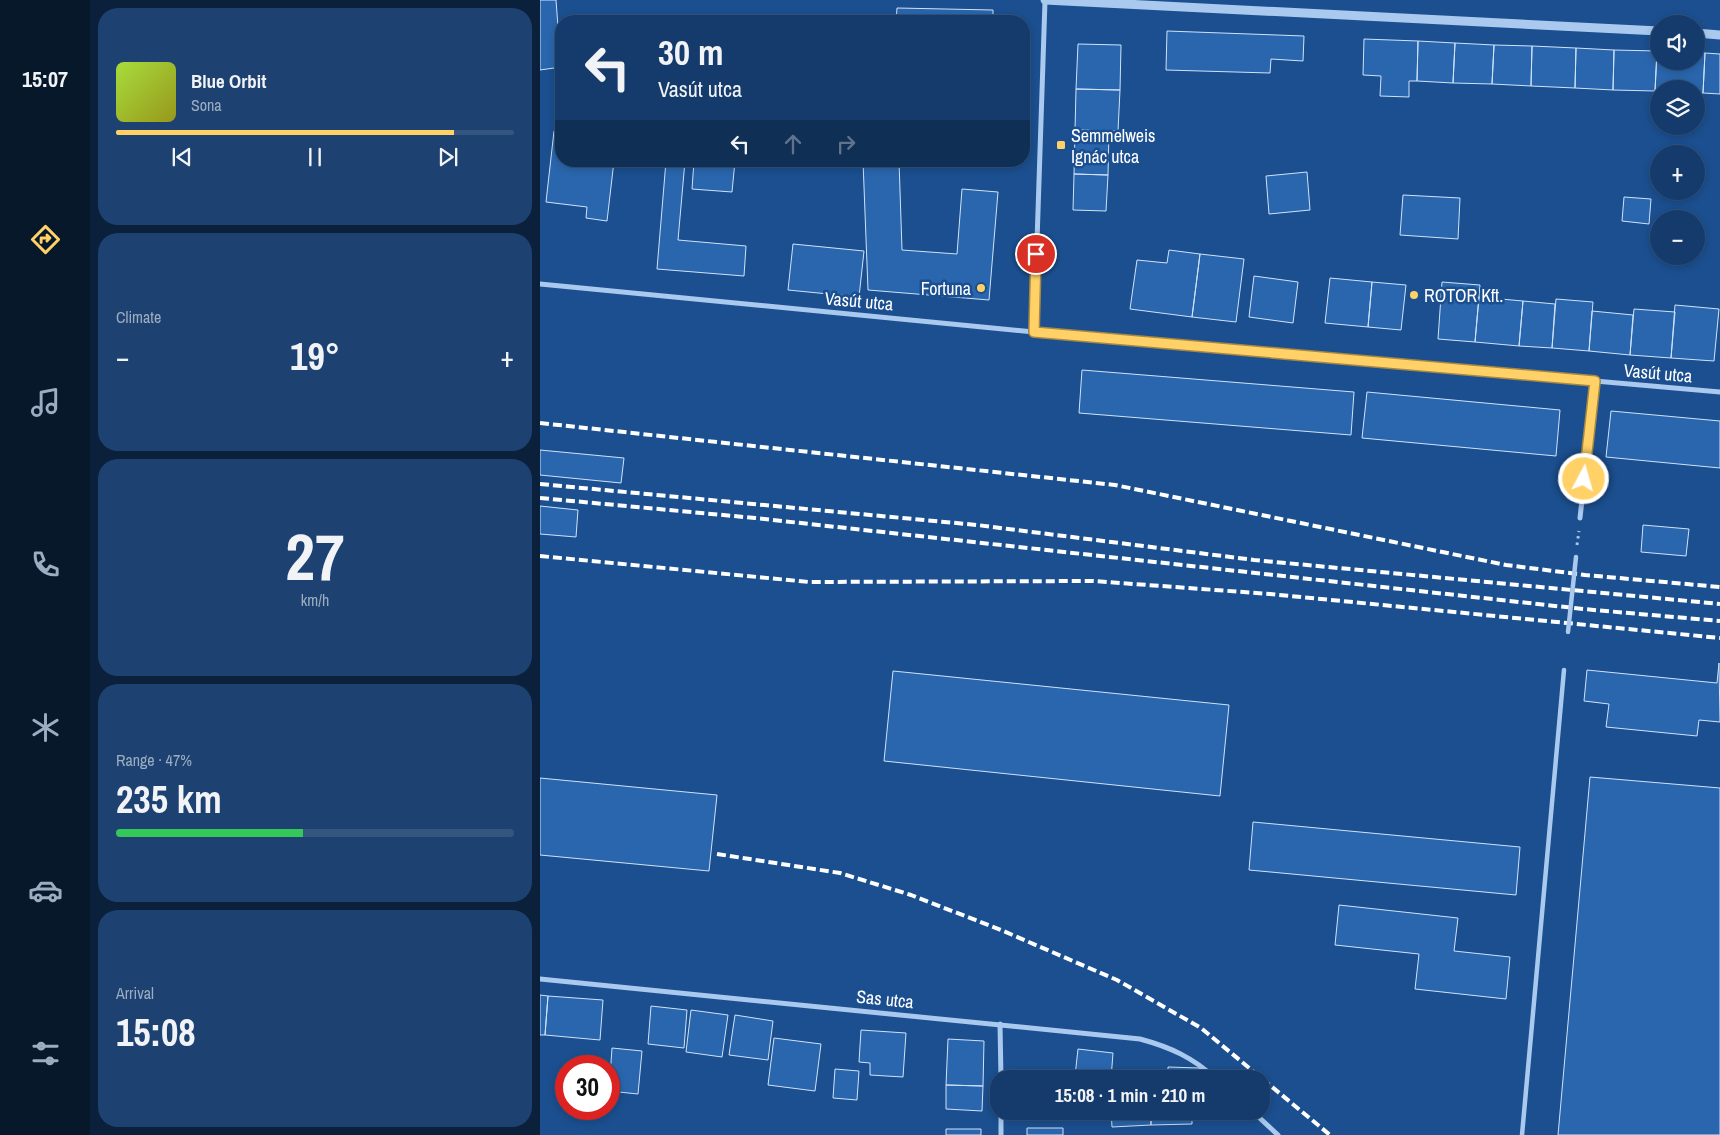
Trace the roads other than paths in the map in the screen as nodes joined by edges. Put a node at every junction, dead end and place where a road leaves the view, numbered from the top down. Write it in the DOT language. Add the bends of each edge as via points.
graph roads {
  1 [pos="1045,0"];
  2 [pos="1650,31"];
  3 [pos="1705,33"];
  4 [pos="1720,34"];
  5 [pos="540,284"];
  6 [pos="1034,332"];
  7 [pos="1595,381"];
  8 [pos="1720,392"];
  9 [pos="1580,518"];
  10 [pos="1576,557"];
  11 [pos="1568,632"];
  12 [pos="1564,670"];
  13 [pos="540,979"];
  14 [pos="1000,1024"];
  15 [pos="1000,1070"];
  16 [pos="1206,1070"];
  17 [pos="1001,1120"];
  18 [pos="1262,1120"];
  19 [pos="1001,1135"];
  20 [pos="1278,1135"];
  21 [pos="1522,1135"];
  1 -- 2 [label="street"];
  1 -- 6 [label="street"];
  3 -- 4 [label="street"];
  5 -- 6 [label="street, Vasút utca"];
  6 -- 7 [label="street, Vasút utca"];
  7 -- 8 [label="street, Vasút utca"];
  7 -- 9 [label="street"];
  10 -- 11 [label="street, bridge"];
  12 -- 21 [label="street"];
  13 -- 14 [label="street, Sas utca"];
  14 -- 15 [label="street"];
  14 -- 16 [label="street, Sas utca" via="1140,1039 1193,1059"];
  17 -- 19 [label="street"];
  18 -- 20 [label="street"];
}
